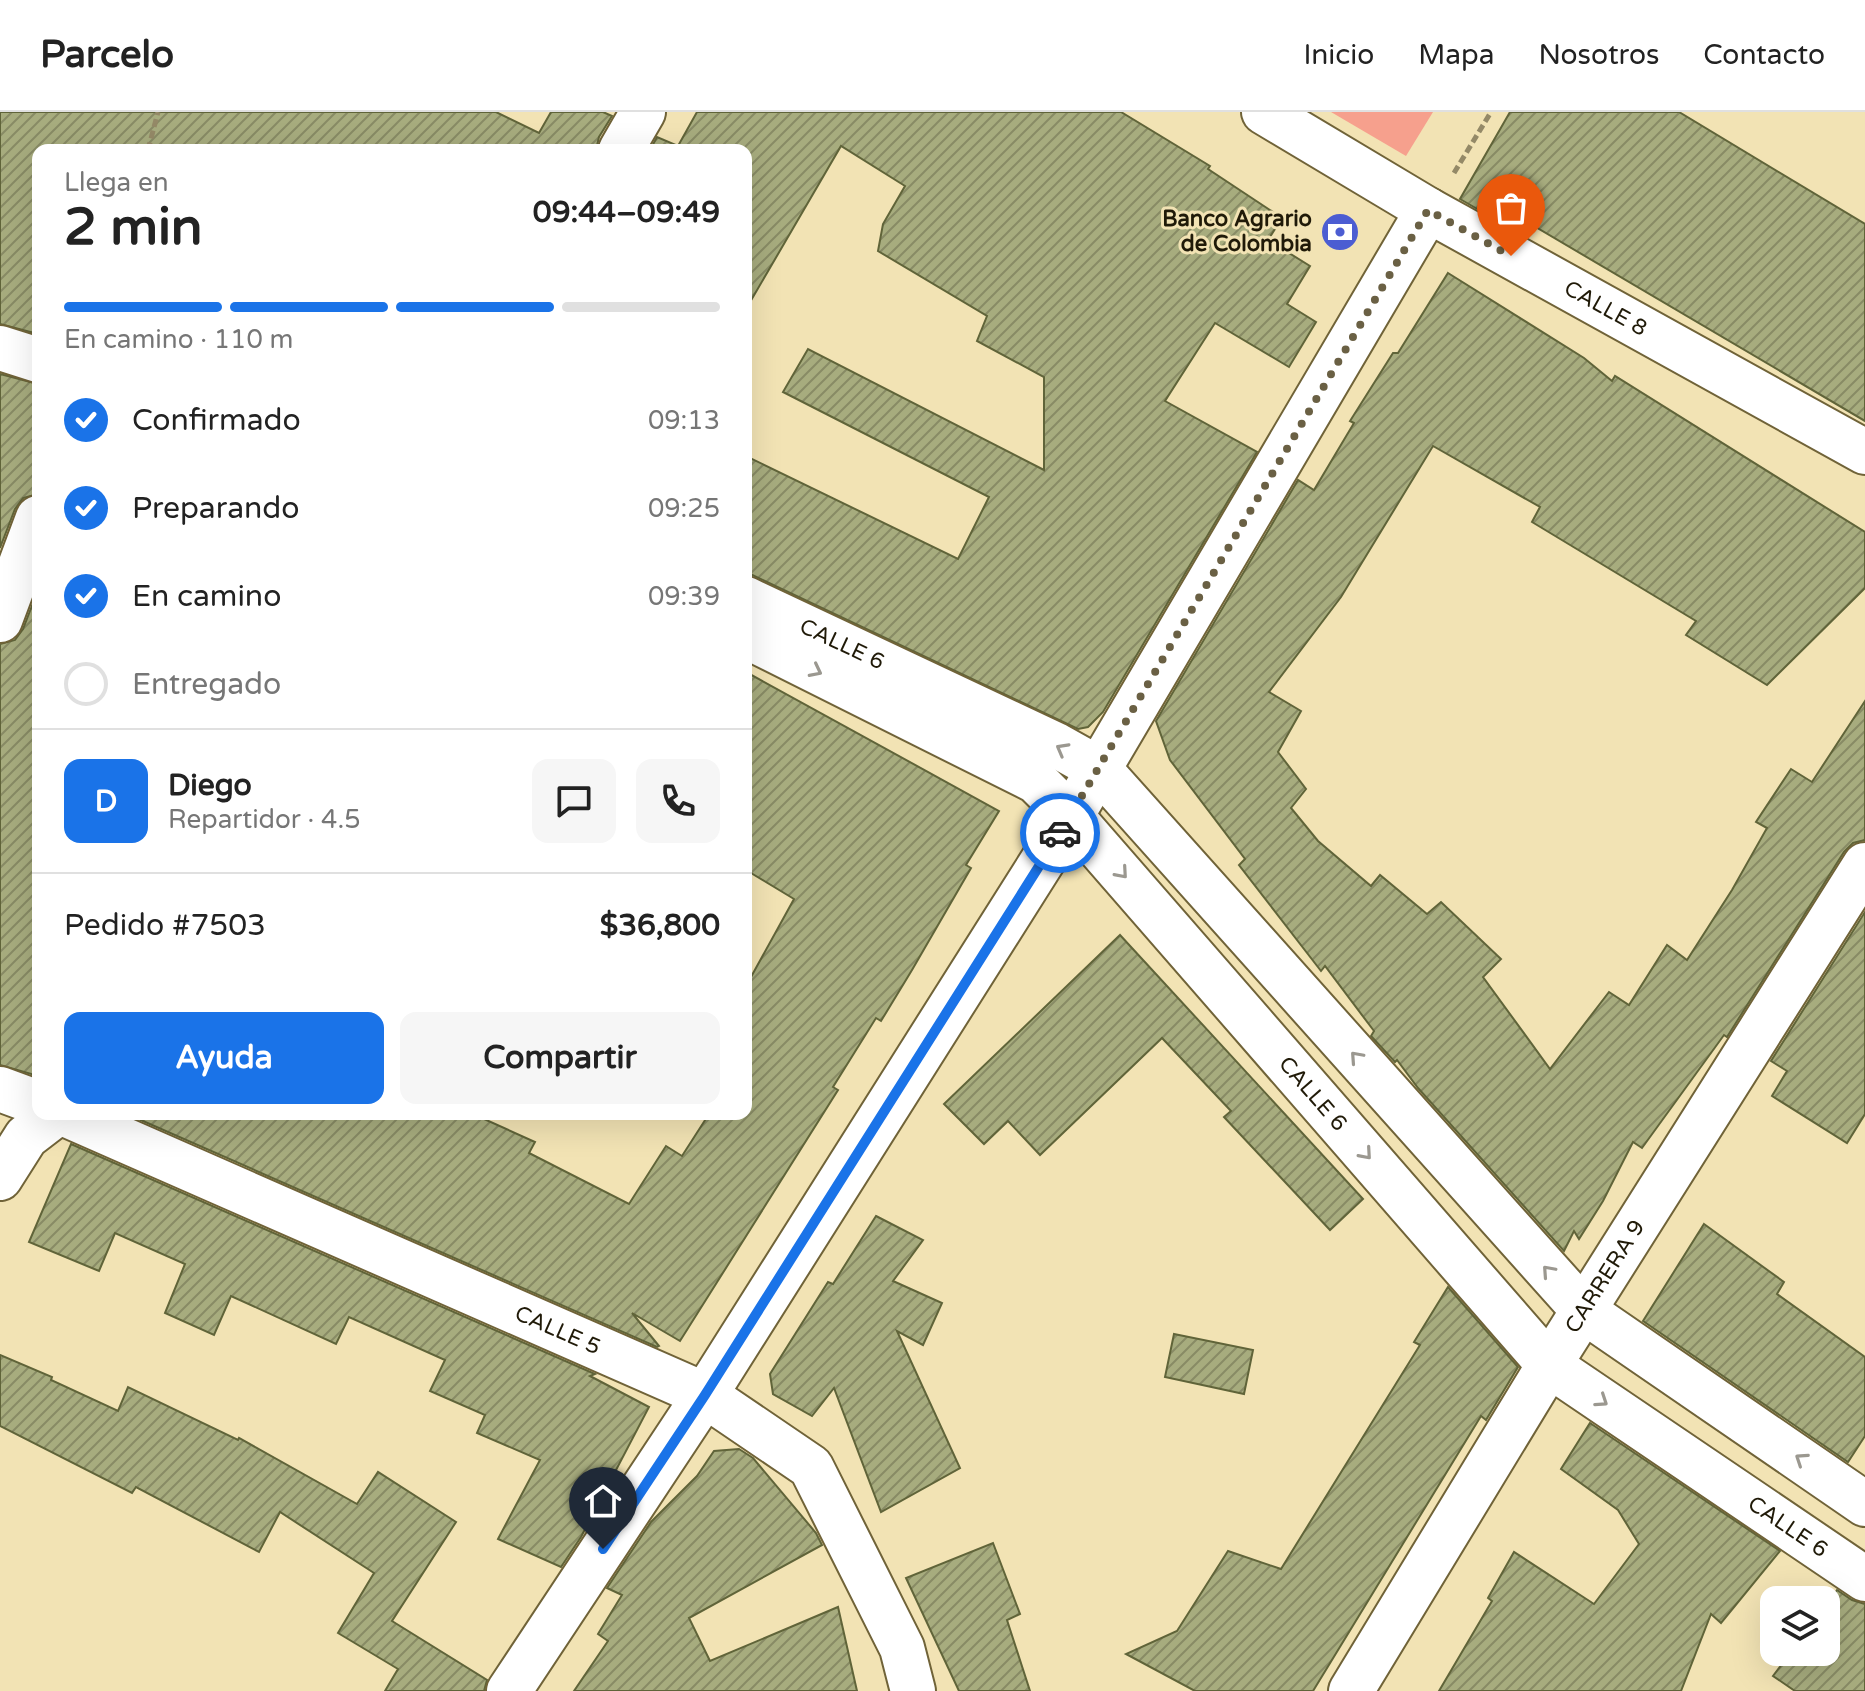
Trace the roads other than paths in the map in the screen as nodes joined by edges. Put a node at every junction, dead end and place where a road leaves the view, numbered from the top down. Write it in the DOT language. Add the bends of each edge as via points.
graph roads {
  1 [pos="643,112"];
  2 [pos="1264,112"];
  3 [pos="624,144"];
  4 [pos="1429,211"];
  5 [pos="0,348"];
  6 [pos="32,358"];
  7 [pos="1865,452"];
  8 [pos="32,534"];
  9 [pos="752,602"];
  10 [pos="0,620"];
  11 [pos="752,639"];
  12 [pos="1099,769"];
  13 [pos="1071,816"];
  14 [pos="1865,865"];
  15 [pos="0,1089"];
  16 [pos="32,1101"];
  17 [pos="48,1120"];
  18 [pos="79,1120"];
  19 [pos="0,1178"];
  20 [pos="1584,1311"];
  21 [pos="1549,1365"];
  22 [pos="705,1395"];
  23 [pos="1865,1504"];
  24 [pos="1865,1579"];
  25 [pos="509,1691"];
  26 [pos="913,1691"];
  27 [pos="1351,1691"];
  1 -- 3 [label="street"];
  2 -- 4 [label="street, CALLE 8"];
  4 -- 7 [label="street, CALLE 8"];
  4 -- 12 [label="street"];
  5 -- 6 [label="street"];
  8 -- 10 [label="street"];
  12 -- 9 [label="street, CALLE 6, one-way"];
  11 -- 13 [label="street, CALLE 6, one-way" via="1036,781"];
  12 -- 13 [label="street"];
  20 -- 12 [label="street, CALLE 6, one-way"];
  13 -- 21 [label="street, CALLE 6, one-way"];
  13 -- 22 [label="street"];
  14 -- 20 [label="street, CARRERA 9"];
  15 -- 16 [label="street"];
  17 -- 19 [label="street" via="26,1137"];
  18 -- 22 [label="street, CALLE 5"];
  20 -- 21 [label="street, CARRERA 9"];
  23 -- 20 [label="street, CALLE 6, one-way"];
  21 -- 24 [label="street, CALLE 6, one-way"];
  21 -- 27 [label="street, CARRERA 9"];
  22 -- 25 [label="street"];
  22 -- 26 [label="street, CALLE 5" via="811,1467 902,1648"];
}
